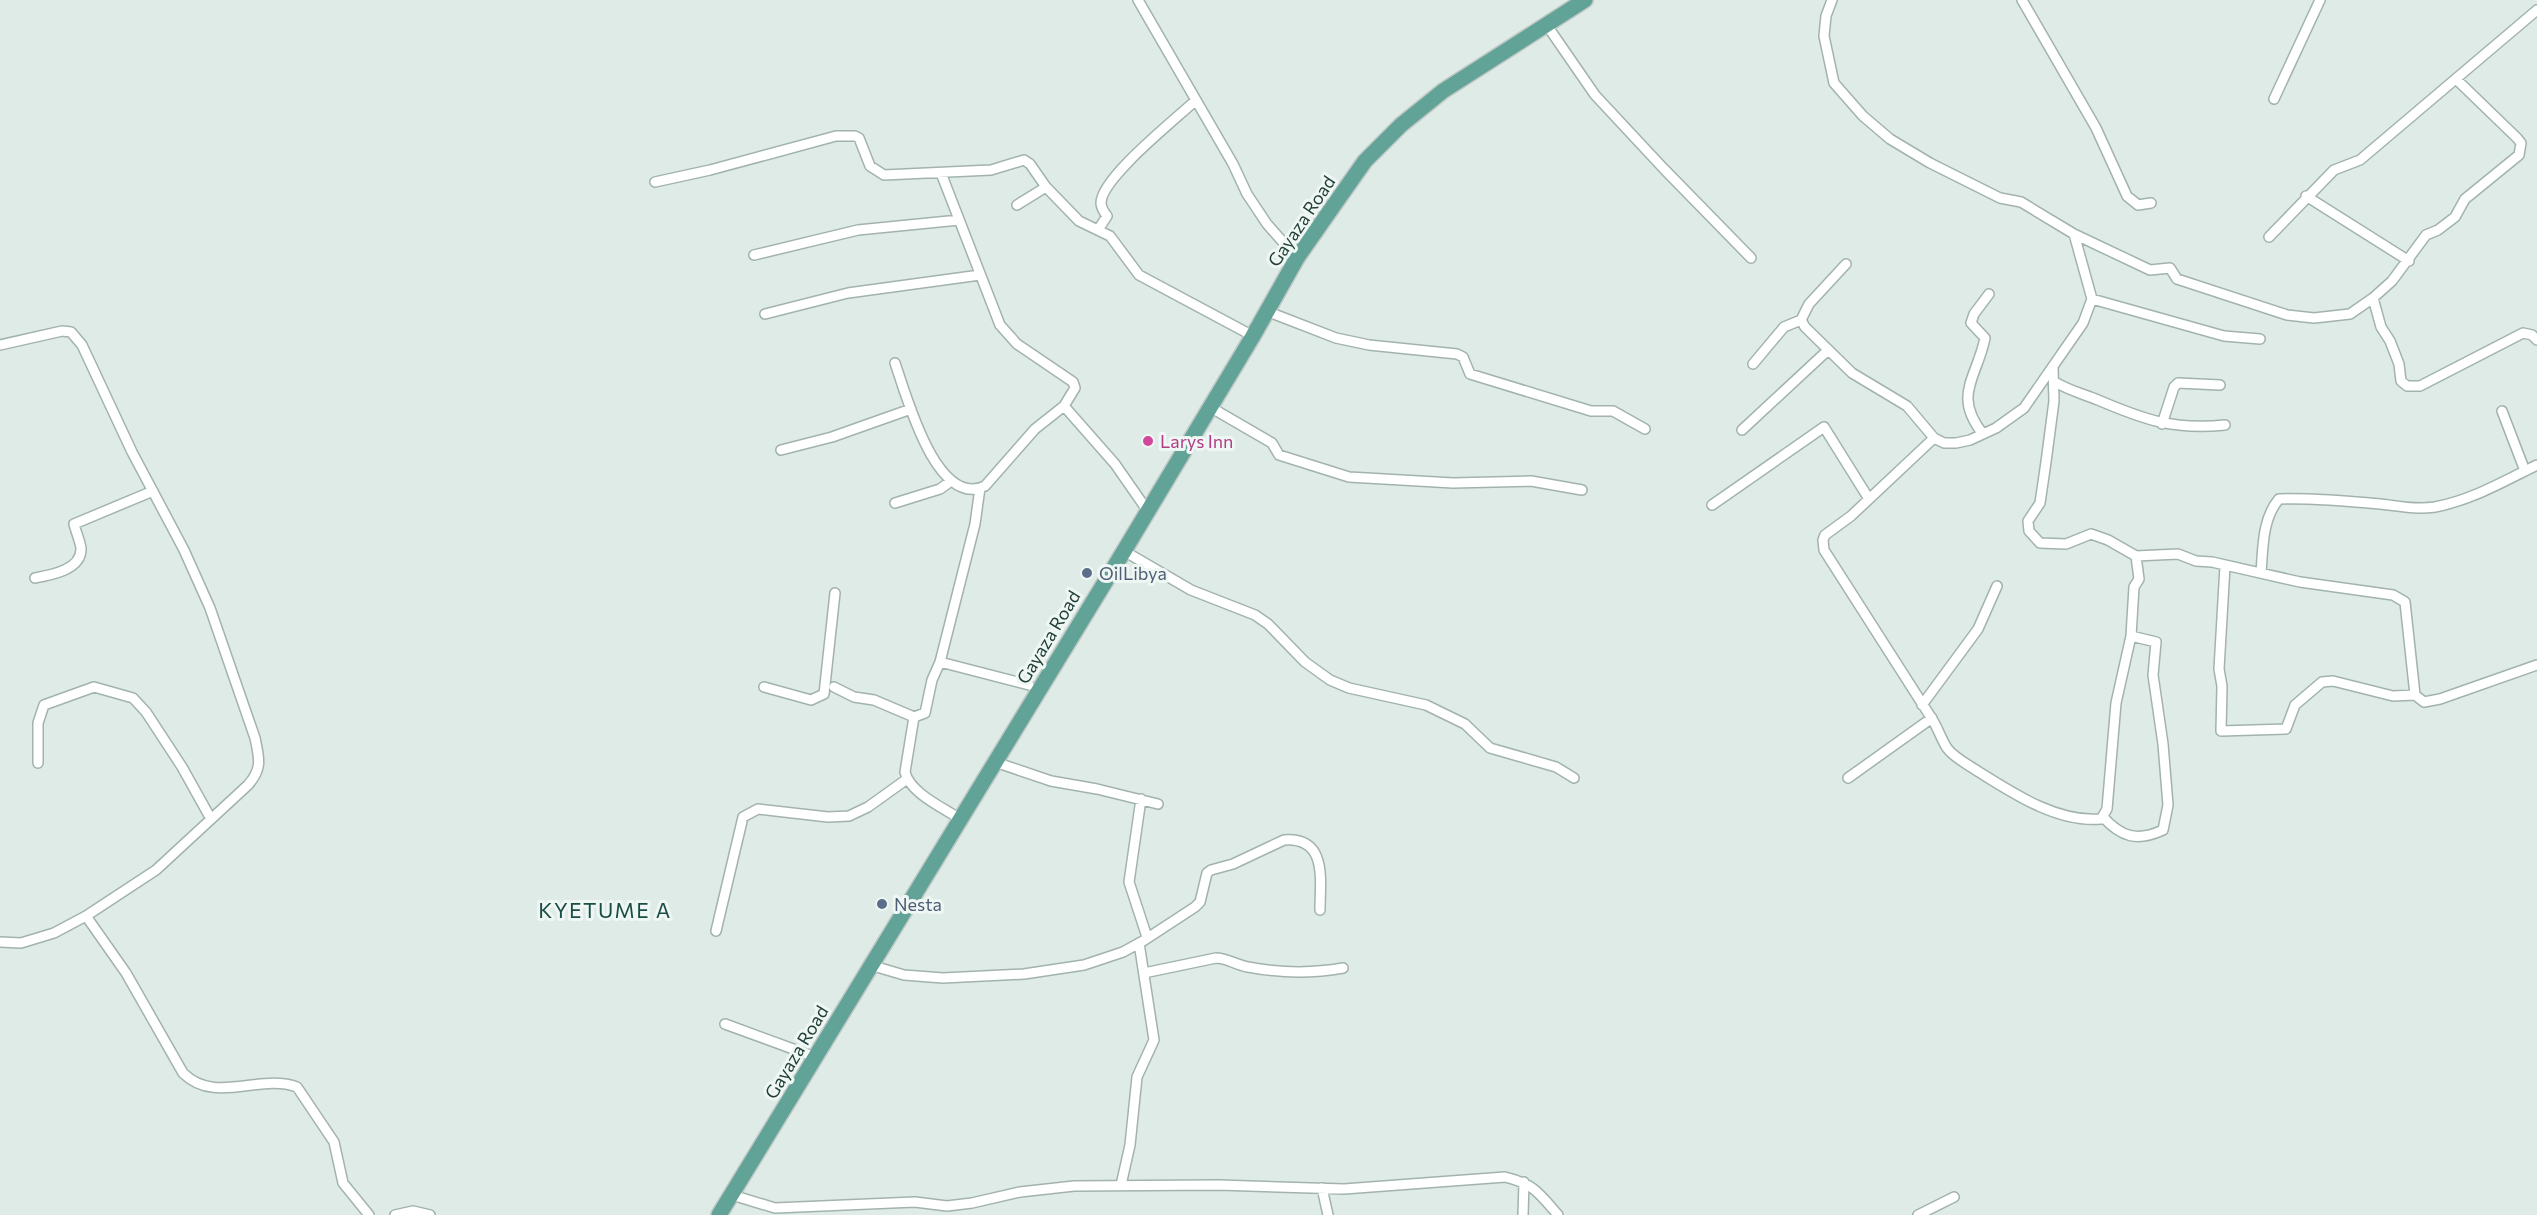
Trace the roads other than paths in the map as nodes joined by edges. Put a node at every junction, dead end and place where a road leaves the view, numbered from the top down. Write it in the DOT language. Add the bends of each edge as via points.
graph roads {
  1 [pos="1138,0"];
  2 [pos="1585,0"];
  3 [pos="1832,0"];
  4 [pos="2022,0"];
  5 [pos="2320,0"];
  6 [pos="2537,10"];
  7 [pos="1546,24"];
  8 [pos="2456,79"];
  9 [pos="2274,99"];
  10 [pos="1196,100"];
  11 [pos="942,173"];
  12 [pos="655,182"];
  13 [pos="1046,187"];
  14 [pos="2306,196"];
  15 [pos="2151,203"];
  16 [pos="1017,206"];
  17 [pos="959,220"];
  18 [pos="1098,230"];
  19 [pos="2074,234"];
  20 [pos="2269,237"];
  21 [pos="754,255"];
  22 [pos="1296,258"];
  23 [pos="1751,258"];
  24 [pos="2409,261"];
  25 [pos="1846,264"];
  26 [pos="980,275"];
  27 [pos="1989,294"];
  28 [pos="2373,298"];
  29 [pos="2092,299"];
  30 [pos="1266,311"];
  31 [pos="765,314"];
  32 [pos="1802,320"];
  33 [pos="1252,336"];
  34 [pos="2260,339"];
  35 [pos="2537,340"];
  36 [pos="0,345"];
  37 [pos="1827,351"];
  38 [pos="896,363"];
  39 [pos="1754,364"];
  40 [pos="2053,368"];
  41 [pos="2055,382"];
  42 [pos="2220,385"];
  43 [pos="1064,406"];
  44 [pos="1210,407"];
  45 [pos="911,409"];
  46 [pos="2502,411"];
  47 [pos="2162,424"];
  48 [pos="2225,426"];
  49 [pos="1645,429"];
  50 [pos="1742,430"];
  51 [pos="1983,434"];
  52 [pos="1934,438"];
  53 [pos="781,450"];
  54 [pos="2537,465"];
  55 [pos="2524,471"];
  56 [pos="951,481"];
  57 [pos="980,488"];
  58 [pos="1582,490"];
  59 [pos="153,491"];
  60 [pos="1869,500"];
  61 [pos="895,503"];
  62 [pos="1712,505"];
  63 [pos="1147,510"];
  64 [pos="1124,550"];
  65 [pos="2136,556"];
  66 [pos="2225,566"];
  67 [pos="2261,573"];
  68 [pos="35,578"];
  69 [pos="1997,586"];
  70 [pos="835,593"];
  71 [pos="2131,636"];
  72 [pos="940,662"];
  73 [pos="2537,665"];
  74 [pos="1029,685"];
  75 [pos="764,687"];
  76 [pos="834,687"];
  77 [pos="2415,694"];
  78 [pos="1922,705"];
  79 [pos="914,717"];
  80 [pos="1932,718"];
  81 [pos="995,762"];
  82 [pos="38,763"];
  83 [pos="1574,778"];
  84 [pos="1848,778"];
  85 [pos="907,779"];
  86 [pos="1141,799"];
  87 [pos="1158,804"];
  88 [pos="2103,817"];
  89 [pos="211,819"];
  90 [pos="960,819"];
  91 [pos="1320,910"];
  92 [pos="86,916"];
  93 [pos="716,931"];
  94 [pos="1143,940"];
  95 [pos="0,942"];
  96 [pos="870,965"];
  97 [pos="1343,968"];
  98 [pos="1144,972"];
  99 [pos="725,1024"];
  100 [pos="815,1057"];
  101 [pos="1524,1182"];
  102 [pos="1121,1185"];
  103 [pos="1322,1188"];
  104 [pos="732,1195"];
  105 [pos="1954,1197"];
  106 [pos="800,1212"];
  107 [pos="369,1215"];
  108 [pos="395,1215"];
  109 [pos="430,1215"];
  110 [pos="720,1215"];
  111 [pos="1328,1215"];
  112 [pos="1523,1215"];
  113 [pos="1558,1215"];
  114 [pos="1918,1215"];
  1 -- 10 [label="street"];
  2 -- 7 [label="main road, Gayaza Road"];
  3 -- 19 [label="street" via="1824,36 1828,61 1834,83 1863,116 1890,139 1930,163 2000,198 2021,202"];
  4 -- 15 [label="street" via="2096,128 2127,196 2138,205"];
  5 -- 9 [label="street"];
  6 -- 8 [label="street"];
  7 -- 22 [label="main road, Gayaza Road" via="1443,91 1401,125 1365,161"];
  7 -- 23 [label="street" via="1595,95"];
  8 -- 14 [label="street" via="2360,160 2336,168"];
  8 -- 24 [label="street" via="2517,138 2521,149 2519,155 2465,199 2455,217 2426,235"];
  10 -- 18 [label="street" via="1125,164 1102,197 1107,216"];
  10 -- 22 [label="street" via="1247,194"];
  11 -- 12 [label="street" via="893,176 876,172 855,136 836,136"];
  11 -- 13 [label="street" via="992,170 1024,160"];
  11 -- 17 [label="street"];
  13 -- 16 [label="street"];
  13 -- 18 [label="street" via="1079,221"];
  14 -- 20 [label="street"];
  14 -- 24 [label="street"];
  17 -- 21 [label="street" via="858,230"];
  17 -- 26 [label="street"];
  18 -- 33 [label="street" via="1110,236 1139,275"];
  19 -- 28 [label="street" via="2150,270 2170,268 2177,279 2288,315 2314,318 2350,314"];
  19 -- 29 [label="street"];
  22 -- 30 [label="main road, Gayaza Road"];
  24 -- 28 [label="street"];
  25 -- 32 [label="street" via="1809,304"];
  26 -- 31 [label="street" via="848,293"];
  26 -- 43 [label="street" via="1000,325 1017,344 1074,384 1073,395"];
  27 -- 51 [label="street" via="1971,322 1985,338 1966,395"];
  28 -- 35 [label="street" via="2402,381 2408,386 2420,386 2523,333"];
  29 -- 34 [label="street" via="2224,336"];
  29 -- 40 [label="street" via="2084,323"];
  30 -- 33 [label="main road, Gayaza Road"];
  30 -- 49 [label="street" via="1347,341 1457,354 1463,357 1470,374 1591,411 1613,411"];
  32 -- 37 [label="street"];
  32 -- 39 [label="street" via="1784,327"];
  33 -- 44 [label="main road, Gayaza Road"];
  36 -- 59 [label="street" via="62,331 78,337"];
  37 -- 50 [label="street"];
  37 -- 52 [label="street" via="1852,373 1907,406"];
  38 -- 45 [label="street"];
  40 -- 41 [label="street"];
  40 -- 51 [label="street" via="2024,408"];
  41 -- 47 [label="street" via="2120,411"];
  41 -- 65 [label="street" via="2040,503 2028,521 2029,531 2040,543 2066,544 2085,535 2100,536"];
  42 -- 47 [label="street" via="2178,383"];
  43 -- 57 [label="street" via="1035,429"];
  43 -- 63 [label="street" via="1115,464"];
  44 -- 58 [label="street" via="1272,443 1279,455 1349,477 1453,483 1531,481"];
  44 -- 63 [label="main road, Gayaza Road"];
  45 -- 53 [label="street"];
  45 -- 56 [label="street" via="939,471"];
  46 -- 55 [label="street"];
  47 -- 48 [label="street" via="2191,428"];
  51 -- 52 [label="street" via="1956,443"];
  52 -- 60 [label="street"];
  54 -- 55 [label="street"];
  55 -- 67 [label="street" via="2478,494 2435,507 2406,509 2279,500 2271,508"];
  56 -- 57 [label="street"];
  56 -- 61 [label="street" via="940,489"];
  57 -- 72 [label="street" via="975,524"];
  59 -- 68 [label="street" via="74,524 80,556 56,574"];
  59 -- 89 [label="street" via="210,608 260,758 253,779"];
  60 -- 62 [label="street" via="1824,427"];
  60 -- 78 [label="street" via="1825,535 1824,550"];
  63 -- 64 [label="main road, Gayaza Road"];
  64 -- 81 [label="main road, Gayaza Road"];
  64 -- 83 [label="street" via="1191,591 1255,615 1330,680 1426,705 1465,724 1490,748 1556,766"];
  65 -- 66 [label="street" via="2178,554"];
  65 -- 71 [label="street" via="2139,579 2134,588"];
  66 -- 67 [label="street"];
  66 -- 77 [label="street" via="2219,669 2221,730 2286,729 2295,705 2322,682 2333,681 2393,696"];
  67 -- 77 [label="street" via="2393,595 2404,602"];
  69 -- 78 [label="street" via="1978,630"];
  70 -- 75 [label="street" via="824,694 811,700"];
  71 -- 88 [label="street" via="2116,703 2109,800"];
  71 -- 88 [label="street" via="2156,642 2153,675 2163,744 2166,820 2163,830 2134,836 2118,833"];
  72 -- 74 [label="street"];
  72 -- 79 [label="street" via="924,712"];
  73 -- 77 [label="street" via="2440,699 2424,702"];
  76 -- 79 [label="street" via="854,698 874,700"];
  78 -- 80 [label="street"];
  79 -- 85 [label="street"];
  80 -- 84 [label="street"];
  80 -- 88 [label="street" via="1947,748 1998,785 2062,814 2094,820"];
  81 -- 86 [label="street" via="1051,781"];
  81 -- 90 [label="main road, Gayaza Road"];
  82 -- 89 [label="street" via="38,723 44,705 94,687 113,691 133,698 146,712"];
  85 -- 90 [label="street"];
  85 -- 93 [label="street" via="849,816 758,809 743,817"];
  86 -- 87 [label="street"];
  86 -- 94 [label="street" via="1129,882"];
  89 -- 92 [label="street" via="156,870"];
  90 -- 96 [label="main road, Gayaza Road"];
  91 -- 94 [label="street" via="1320,866 1316,852 1293,839 1284,840 1211,870 1200,902"];
  92 -- 95 [label="street" via="54,933 21,943"];
  92 -- 107 [label="street" via="126,974 183,1073 192,1082 206,1087 282,1083 297,1087 334,1142 343,1183"];
  94 -- 96 [label="street" via="1123,952 1084,965 1024,974 934,978 904,975"];
  94 -- 98 [label="street"];
  96 -- 100 [label="main road, Gayaza Road"];
  97 -- 98 [label="street" via="1296,973 1216,958"];
  98 -- 102 [label="street" via="1154,1040 1137,1077"];
  99 -- 100 [label="street"];
  100 -- 104 [label="main road, Gayaza Road"];
  101 -- 103 [label="street" via="1505,1178"];
  101 -- 112 [label="street"];
  101 -- 113 [label="street" via="1538,1191"];
  102 -- 103 [label="street"];
  102 -- 106 [label="street" via="1040,1189 957,1205 915,1202"];
  103 -- 111 [label="street"];
  104 -- 106 [label="street"];
  104 -- 110 [label="main road, Gayaza Road"];
  105 -- 114 [label="street"];
  108 -- 109 [label="street"];
}
